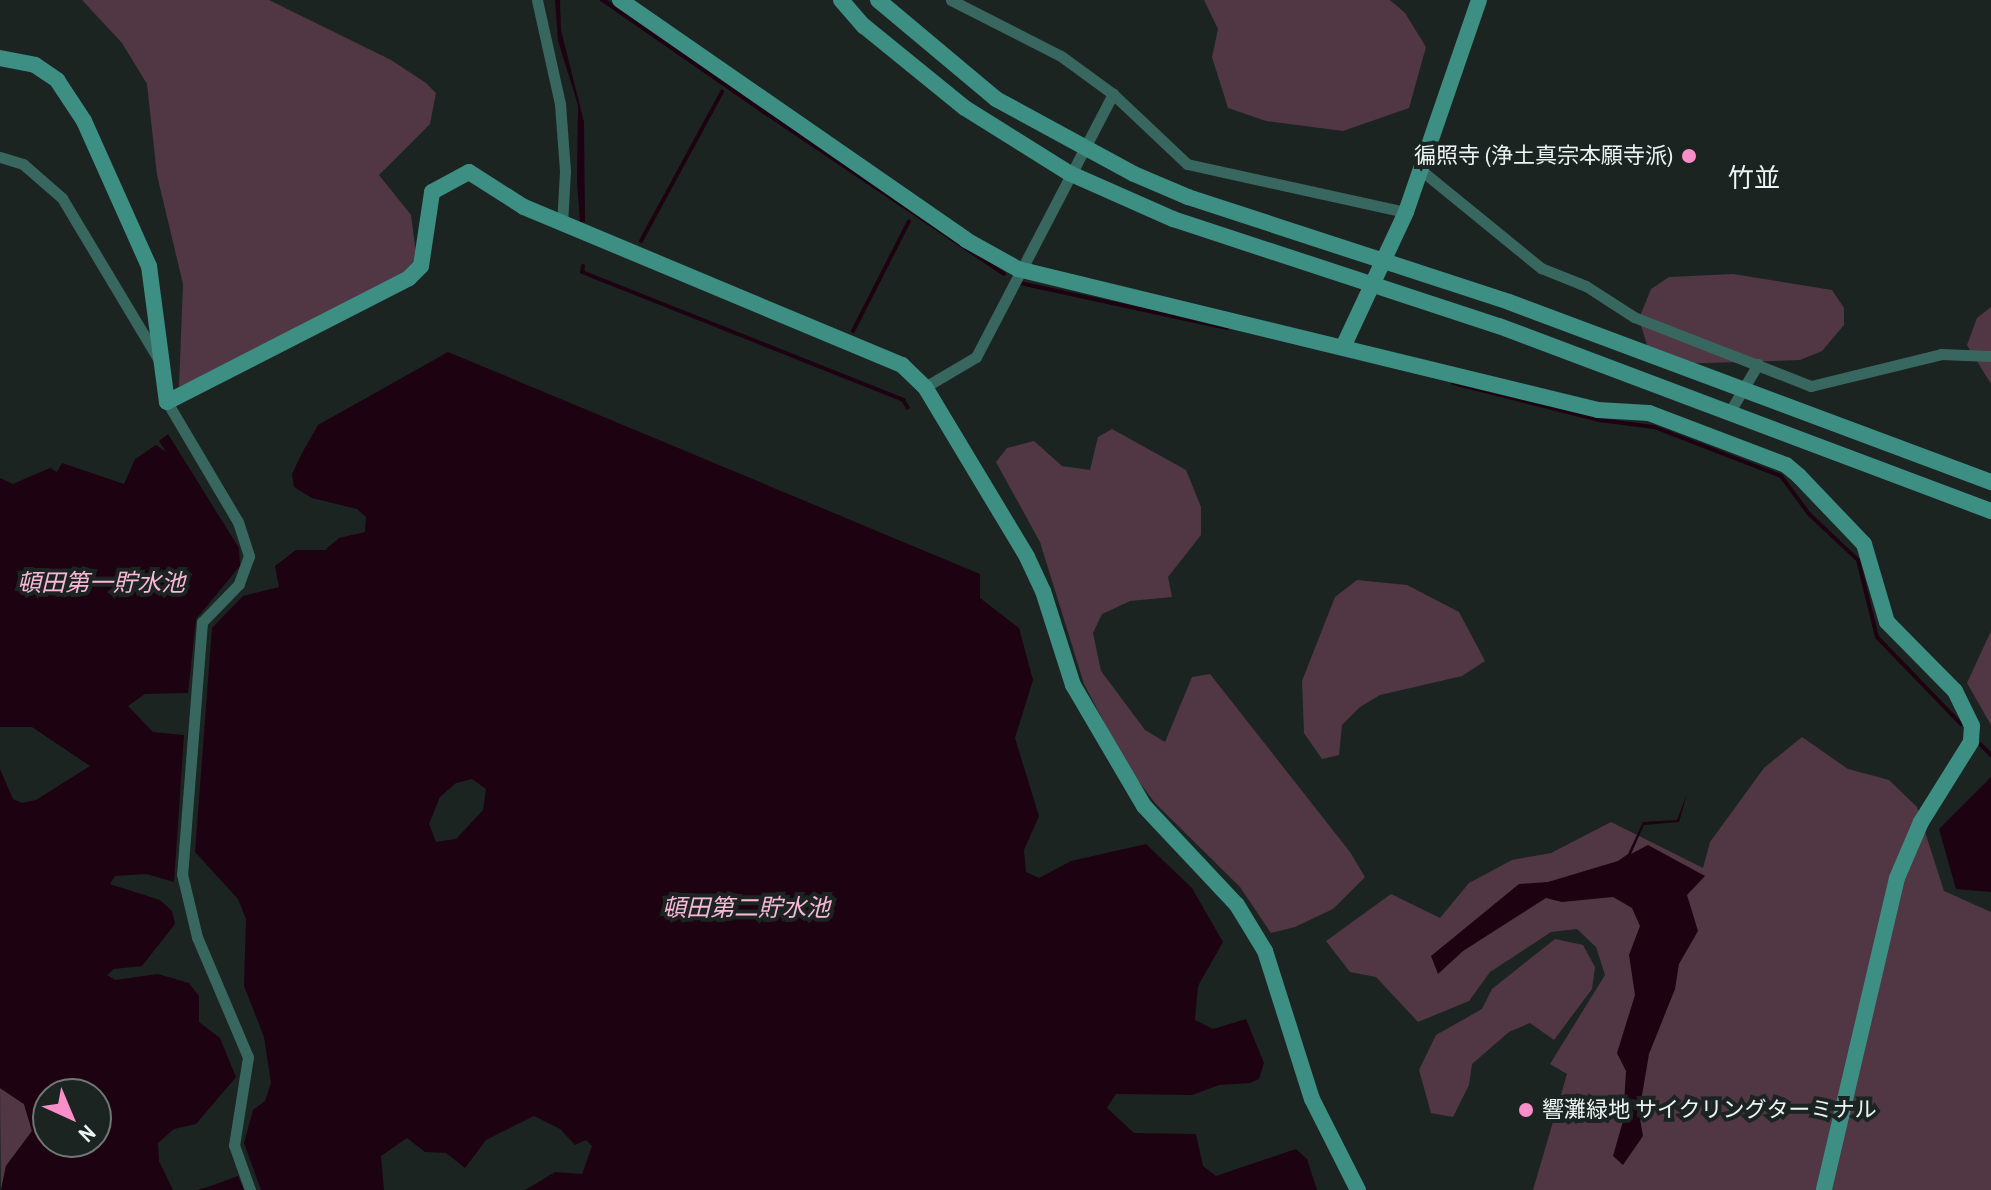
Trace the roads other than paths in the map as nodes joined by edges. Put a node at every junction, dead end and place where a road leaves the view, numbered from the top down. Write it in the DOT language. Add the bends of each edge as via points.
graph roads {
  1 [pos="620,0"];
  2 [pos="841,0"];
  3 [pos="878,0"];
  4 [pos="951,0"];
  5 [pos="1479,0"];
  6 [pos="535,2"];
  7 [pos="0,58"];
  8 [pos="1113,94"];
  9 [pos="1082,149"];
  10 [pos="0,157"];
  11 [pos="1422,171"];
  12 [pos="1069,173"];
  13 [pos="1406,212"];
  14 [pos="576,229"];
  15 [pos="1385,261"];
  16 [pos="1018,269"];
  17 [pos="1375,286"];
  18 [pos="1344,345"];
  19 [pos="1991,356"];
  20 [pos="161,364"];
  21 [pos="1758,364"];
  22 [pos="925,387"];
  23 [pos="1741,388"];
  24 [pos="167,402"];
  25 [pos="1729,413"];
  26 [pos="1991,482"];
  27 [pos="1991,511"];
  28 [pos="250,1190"];
  29 [pos="1358,1190"];
  30 [pos="1824,1190"];
  1 -- 16 [label="street" via="966,240"];
  2 -- 12 [label="street" via="864,26 965,108"];
  3 -- 9 [label="street" via="996,99"];
  4 -- 8 [label="street" via="1061,56"];
  5 -- 11 [label="street"];
  6 -- 14 [label="street" via="560,104"];
  7 -- 20 [label="street" via="35,65 57,80 84,121 149,266"];
  8 -- 9 [label="street"];
  8 -- 13 [label="street" via="1187,164"];
  9 -- 12 [label="street"];
  9 -- 15 [label="street" via="1188,197"];
  10 -- 20 [label="street" via="23,164 62,198"];
  11 -- 13 [label="street"];
  11 -- 21 [label="street" via="1541,268 1586,286 1634,317"];
  12 -- 16 [label="street"];
  12 -- 17 [label="street" via="1173,219"];
  13 -- 15 [label="street"];
  14 -- 22 [label="street" via="862,346 902,365"];
  14 -- 24 [label="street" via="524,207 482,177 469,172 451,178 429,199 421,266 409,278"];
  15 -- 17 [label="street"];
  15 -- 23 [label="street"];
  16 -- 18 [label="street"];
  16 -- 22 [label="street" via="976,357"];
  17 -- 18 [label="street"];
  17 -- 25 [label="street" via="1499,326"];
  18 -- 30 [label="street" via="1598,410 1649,413 1786,465 1864,544 1887,622 1966,706 1971,742 1921,822 1897,878"];
  19 -- 21 [label="street" via="1941,354 1811,386"];
  20 -- 24 [label="street"];
  21 -- 23 [label="street"];
  22 -- 29 [label="street" via="1027,557 1073,685 1144,806 1237,905 1265,951 1312,1099"];
  23 -- 25 [label="street"];
  23 -- 26 [label="street"];
  24 -- 28 [label="street" via="238,522 249,556 239,584 202,622 182,874 197,937 248,1057 234,1145"];
  25 -- 27 [label="street"];
}
